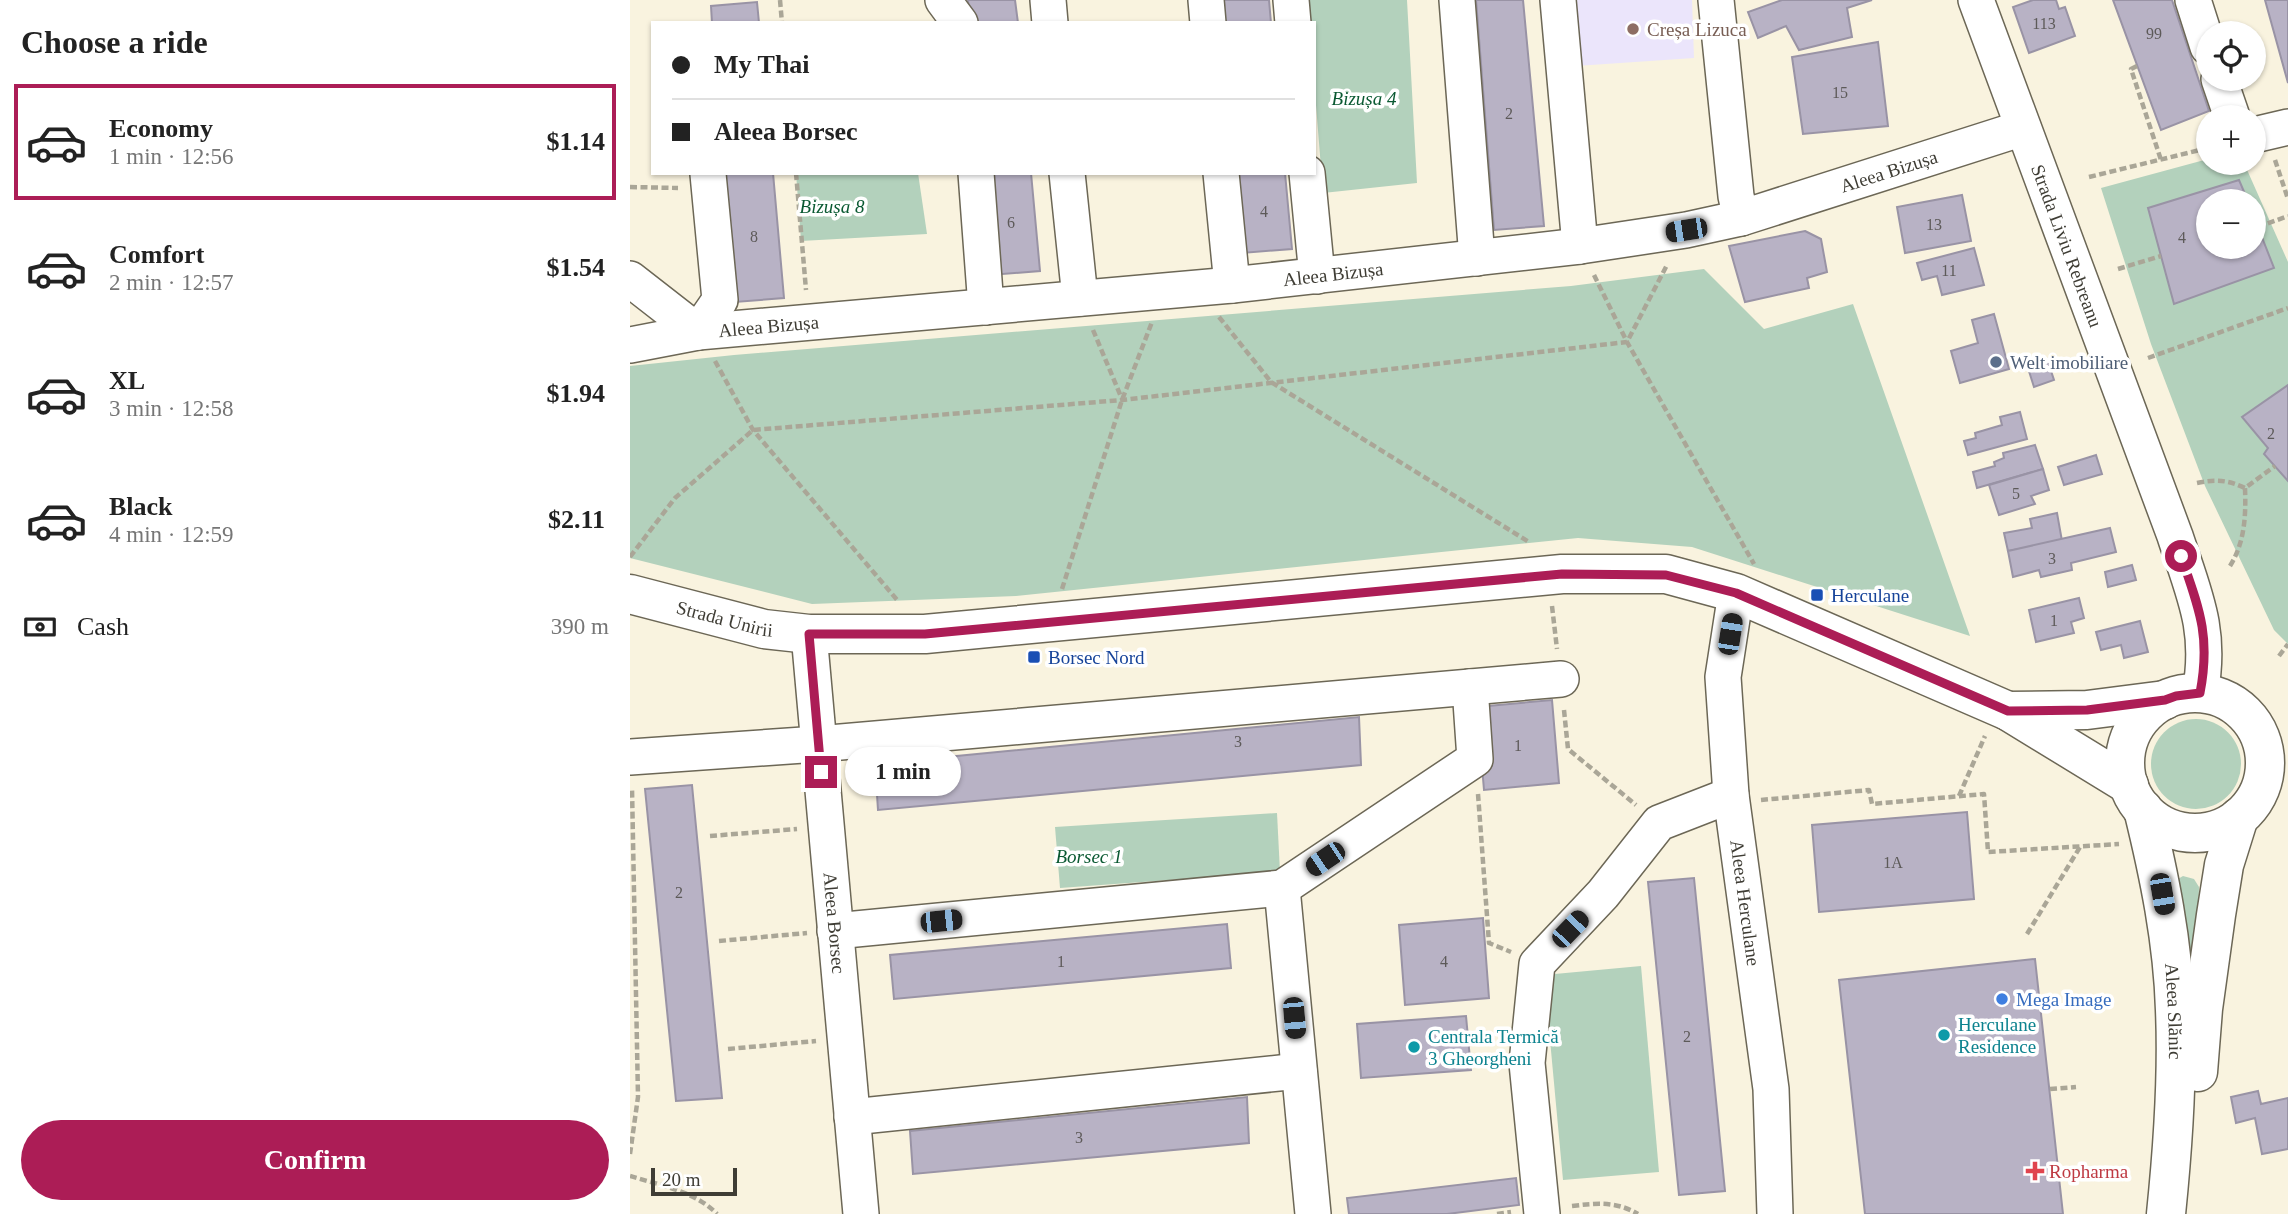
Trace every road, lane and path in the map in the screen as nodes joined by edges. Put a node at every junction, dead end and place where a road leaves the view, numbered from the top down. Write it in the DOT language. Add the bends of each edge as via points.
graph roads {
  1 [pos="780,0"];
  2 [pos="943,0"];
  3 [pos="1048,0"];
  4 [pos="1206,0"];
  5 [pos="1291,0"];
  6 [pos="1457,0"];
  7 [pos="1558,0"];
  8 [pos="1716,0"];
  9 [pos="1976,0"];
  10 [pos="2193,0"];
  11 [pos="782,21"];
  12 [pos="959,21"];
  13 [pos="1051,21"];
  14 [pos="1208,21"];
  15 [pos="1293,21"];
  16 [pos="2200,21"];
  17 [pos="2137,66"];
  18 [pos="2023,128"];
  19 [pos="2272,138"];
  20 [pos="2196,151"];
  21 [pos="2161,160"];
  22 [pos="796,175"];
  23 [pos="976,175"];
  24 [pos="1066,175"];
  25 [pos="1221,175"];
  26 [pos="1307,175"];
  27 [pos="2089,177"];
  28 [pos="708,181"];
  29 [pos="630,187"];
  30 [pos="2288,199"];
  31 [pos="2288,216"];
  32 [pos="1741,218"];
  33 [pos="2266,224"];
  34 [pos="1686,230"];
  35 [pos="1580,246"];
  36 [pos="2161,257"];
  37 [pos="1477,258"];
  38 [pos="2119,269"];
  39 [pos="1317,276"];
  40 [pos="630,279"];
  41 [pos="1232,285"];
  42 [pos="1180,288"];
  43 [pos="1080,298"];
  44 [pos="986,307"];
  45 [pos="2288,308"];
  46 [pos="809,323"];
  47 [pos="698,332"];
  48 [pos="1627,342"];
  49 [pos="630,345"];
  50 [pos="2148,358"];
  51 [pos="1271,382"];
  52 [pos="1122,400"];
  53 [pos="753,430"];
  54 [pos="2276,466"];
  55 [pos="2197,484"];
  56 [pos="2245,488"];
  57 [pos="1536,547"];
  58 [pos="630,557"];
  59 [pos="2230,566"];
  60 [pos="1746,580"];
  61 [pos="630,594"];
  62 [pos="1061,594"];
  63 [pos="1550,595"];
  64 [pos="899,603"];
  65 [pos="809,634"];
  66 [pos="2288,644"];
  67 [pos="2279,656"];
  68 [pos="1561,679"];
  69 [pos="1470,687"];
  70 [pos="2183,696"];
  71 [pos="2236,706"];
  72 [pos="1997,721"];
  73 [pos="2288,736"];
  74 [pos="818,744"];
  75 [pos="1475,759"];
  76 [pos="631,769"];
  77 [pos="1959,796"];
  78 [pos="2136,797"];
  79 [pos="1731,799"];
  80 [pos="2288,803"];
  81 [pos="2243,813"];
  82 [pos="1659,823"];
  83 [pos="826,826"];
  84 [pos="710,836"];
  85 [pos="2119,844"];
  86 [pos="2081,847"];
  87 [pos="1282,888"];
  88 [pos="835,931"];
  89 [pos="2027,934"];
  90 [pos="719,941"];
  91 [pos="1489,943"];
  92 [pos="845,1038"];
  93 [pos="728,1049"];
  94 [pos="1299,1071"];
  95 [pos="2076,1087"];
  96 [pos="2050,1089"];
  97 [pos="852,1117"];
  98 [pos="630,1154"];
  99 [pos="630,1176"];
  100 [pos="717,1214"];
  101 [pos="861,1214"];
  102 [pos="1313,1214"];
  103 [pos="1542,1214"];
  104 [pos="1774,1214"];
  105 [pos="2166,1214"];
  106 [pos="2192,1214"];
  1 -- 11 [label="path"];
  2 -- 12 [label="street"];
  3 -- 13 [label="street"];
  4 -- 14 [label="street"];
  5 -- 15 [label="street"];
  6 -- 37 [label="street"];
  7 -- 35 [label="street"];
  8 -- 32 [label="street"];
  9 -- 18 [label="street, Strada Liviu Rebreanu"];
  10 -- 16 [label="street"];
  17 -- 21 [label="path" via="2131,68"];
  18 -- 32 [label="street, Aleea Bizușa"];
  18 -- 70 [label="street, Strada Liviu Rebreanu" via="2202,616 2205,666"];
  19 -- 30 [label="path"];
  20 -- 21 [label="path"];
  21 -- 27 [label="path"];
  22 -- 46 [label="path"];
  23 -- 44 [label="street"];
  24 -- 43 [label="street"];
  25 -- 41 [label="street"];
  26 -- 39 [label="street"];
  28 -- 29 [label="path"];
  28 -- 47 [label="street" via="720,300"];
  31 -- 33 [label="path"];
  32 -- 34 [label="street, Aleea Bizușa"];
  34 -- 35 [label="street, Aleea Bizușa"];
  34 -- 48 [label="path"];
  35 -- 37 [label="street, Aleea Bizușa"];
  35 -- 48 [label="path"];
  36 -- 38 [label="path"];
  37 -- 39 [label="street, Aleea Bizușa"];
  39 -- 41 [label="street, Aleea Bizușa"];
  40 -- 47 [label="street"];
  41 -- 42 [label="street, Aleea Bizușa"];
  42 -- 43 [label="street, Aleea Bizușa"];
  42 -- 51 [label="path"];
  42 -- 52 [label="path"];
  43 -- 44 [label="street, Aleea Bizușa"];
  43 -- 52 [label="path"];
  44 -- 46 [label="street, Aleea Bizușa"];
  45 -- 50 [label="path"];
  46 -- 47 [label="street, Aleea Bizușa"];
  47 -- 49 [label="street, Aleea Bizușa"];
  47 -- 53 [label="path"];
  48 -- 51 [label="path"];
  48 -- 60 [label="path"];
  51 -- 52 [label="path"];
  51 -- 57 [label="path"];
  52 -- 53 [label="path"];
  52 -- 62 [label="path"];
  53 -- 58 [label="path" via="675,498"];
  53 -- 64 [label="path"];
  54 -- 56 [label="path"];
  55 -- 56 [label="path" via="2228,480"];
  56 -- 59 [label="path" via="2243,536"];
  60 -- 65 [label="main road, Strada Unirii" via="1562,574 925,634"];
  60 -- 72 [label="main road, Strada Unirii"];
  60 -- 79 [label="street, Aleea Herculane" via="1723,677"];
  61 -- 65 [label="main road, Strada Unirii" via="764,629"];
  63 -- 68 [label="path"];
  65 -- 74 [label="street, Aleea Borsec"];
  66 -- 67 [label="path"];
  68 -- 69 [label="street"];
  68 -- 82 [label="path" via="1568,749"];
  69 -- 74 [label="street"];
  69 -- 75 [label="street"];
  70 -- 71 [label="main road" via="2219,697"];
  70 -- 72 [label="main road, Strada Unirii"];
  70 -- 78 [label="main road" via="2147,712 2134,729 2126,758"];
  71 -- 73 [label="main road"];
  71 -- 81 [label="main road" via="2255,727 2264,754 2262,783"];
  72 -- 77 [label="path"];
  72 -- 78 [label="main road, Strada Unirii"];
  74 -- 76 [label="street"];
  74 -- 83 [label="street, Aleea Borsec"];
  75 -- 87 [label="street"];
  75 -- 91 [label="path"];
  76 -- 98 [label="path" via="638,1097"];
  77 -- 79 [label="path" via="1872,804 1869,790"];
  77 -- 86 [label="path" via="1984,794 1988,852"];
  78 -- 81 [label="main road" via="2157,821 2183,831 2211,830"];
  78 -- 105 [label="main road, Aleea Slănic" via="2165,913 2175,1009"];
  79 -- 82 [label="street"];
  79 -- 104 [label="street, Aleea Herculane" via="1771,1089"];
  80 -- 81 [label="main road"];
  81 -- 106 [label="main road, Aleea Slănic" via="2224,865 2203,1009"];
  82 -- 103 [label="street" via="1603,894 1537,964 1527,1063"];
  83 -- 84 [label="path"];
  83 -- 88 [label="street, Aleea Borsec"];
  85 -- 86 [label="path"];
  86 -- 89 [label="path"];
  87 -- 88 [label="street"];
  87 -- 94 [label="street"];
  88 -- 90 [label="path"];
  88 -- 92 [label="street, Aleea Borsec"];
  92 -- 93 [label="path"];
  92 -- 97 [label="street, Aleea Borsec"];
  94 -- 97 [label="street"];
  94 -- 102 [label="street"];
  95 -- 96 [label="path"];
  97 -- 101 [label="street, Aleea Borsec"];
  99 -- 100 [label="path" via="680,1191"];
}
